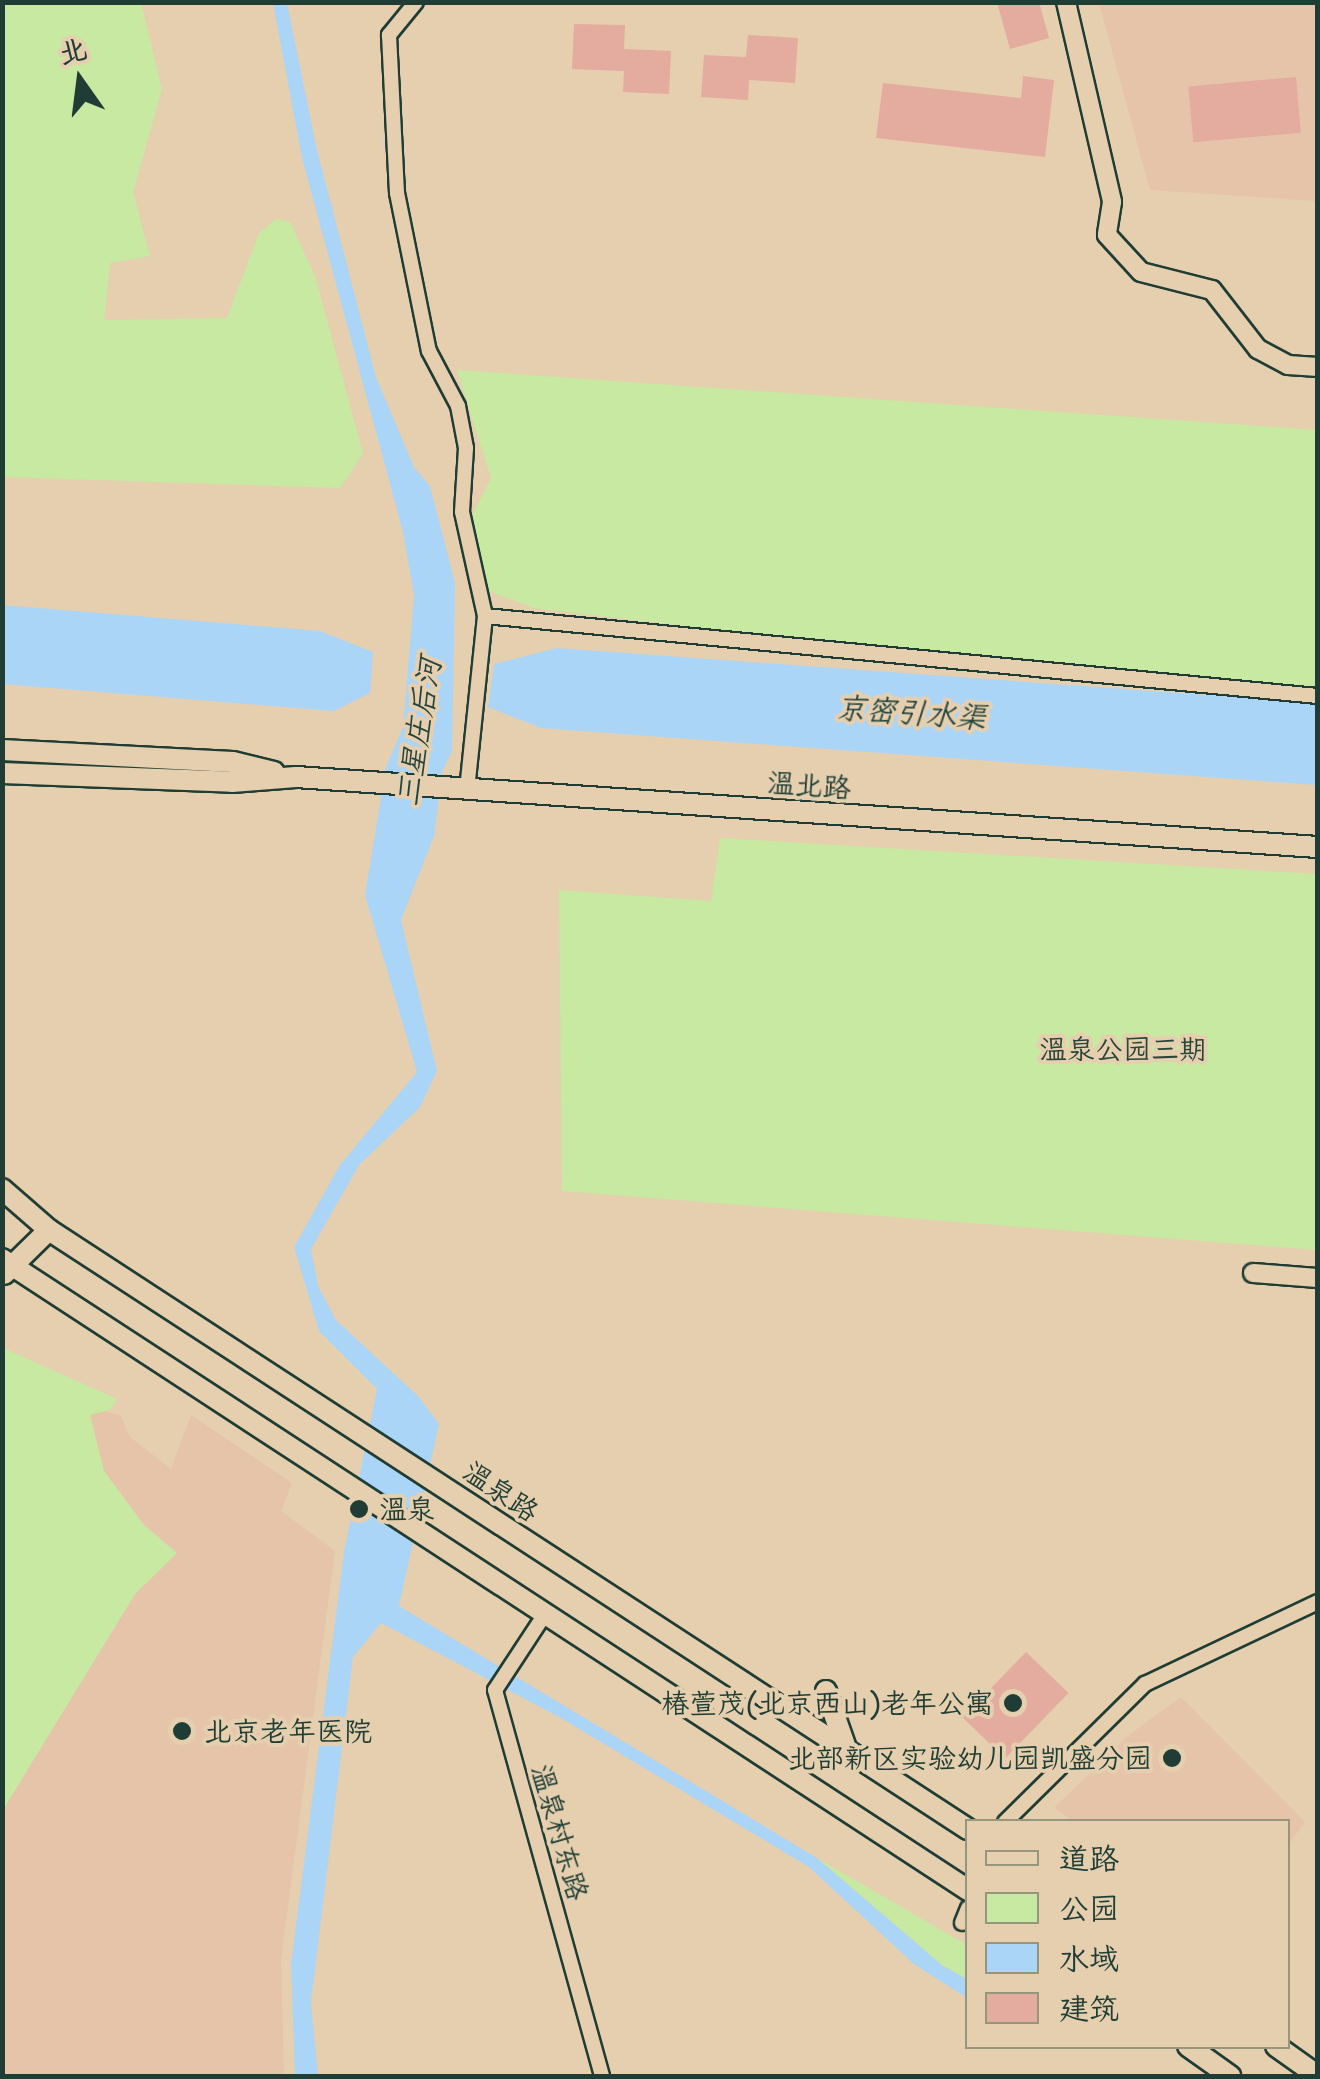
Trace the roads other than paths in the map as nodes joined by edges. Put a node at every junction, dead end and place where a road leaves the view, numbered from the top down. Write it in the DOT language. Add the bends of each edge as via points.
graph roads {
  1 [pos="416,2"];
  2 [pos="1066,2"];
  3 [pos="1318,367"];
  4 [pos="485,616"];
  5 [pos="1318,696"];
  6 [pos="2,750"];
  7 [pos="2,773"];
  8 [pos="296,777"];
  9 [pos="467,789"];
  10 [pos="1318,847"];
  11 [pos="2,1189"];
  12 [pos="49,1230"];
  13 [pos="6,1268"];
  14 [pos="1253,1273"];
  15 [pos="1318,1278"];
  16 [pos="1318,1602"];
  17 [pos="545,1614"];
  18 [pos="826,1691"];
  19 [pos="847,1751"];
  20 [pos="1008,1819"];
  21 [pos="965,1827"];
  22 [pos="965,1888"];
  23 [pos="1192,2049"];
  24 [pos="1280,2049"];
  25 [pos="602,2076"];
  26 [pos="1230,2076"];
  27 [pos="1318,2076"];
  1 -- 4 [label="street" via="389,34 397,192 430,351 458,406 469,470 462,512"];
  2 -- 3 [label="street" via="1112,202 1106,235 1140,272 1212,290 1258,349 1288,365"];
  4 -- 5 [label="street"];
  4 -- 9 [label="street"];
  6 -- 8 [label="main road, 温北路" via="233,762"];
  7 -- 8 [label="main road, 温北路" via="232,782"];
  8 -- 9 [label="main road, 温北路"];
  9 -- 10 [label="main road, 温北路"];
  11 -- 12 [label="main road, 温泉路"];
  12 -- 13 [label="main road"];
  12 -- 19 [label="main road, 温泉路"];
  13 -- 17 [label="main road"];
  14 -- 15 [label="street"];
  16 -- 20 [label="street" via="1145,1684"];
  17 -- 22 [label="main road"];
  17 -- 25 [label="street, 温泉村东路" via="494,1690"];
  18 -- 19 [label="main road"];
  19 -- 21 [label="main road, 温泉路"];
  23 -- 26 [label="main road"];
  24 -- 27 [label="main road"];
}
